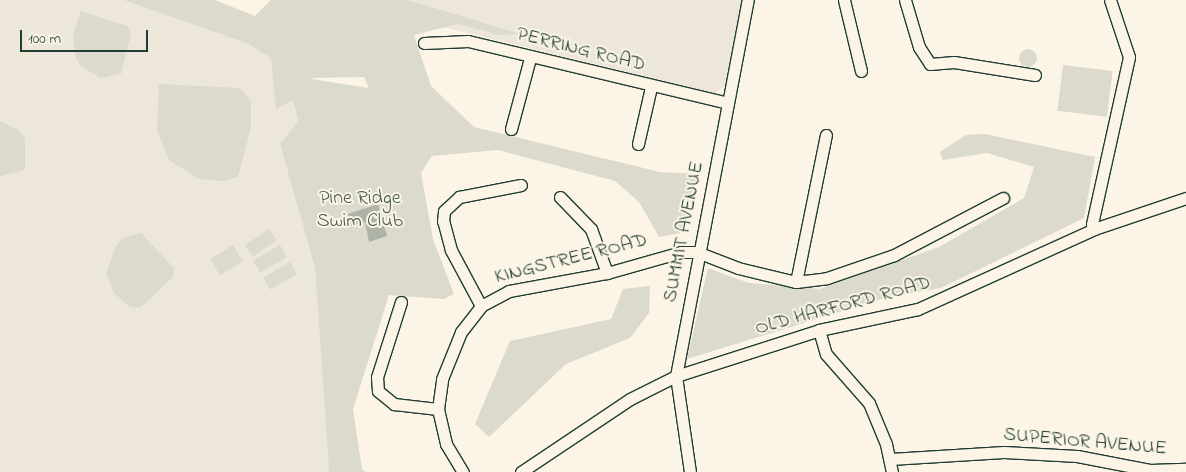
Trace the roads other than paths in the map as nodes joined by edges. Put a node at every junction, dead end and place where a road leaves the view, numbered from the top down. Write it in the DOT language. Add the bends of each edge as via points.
graph roads {
  1 [pos="748,0"];
  2 [pos="844,0"];
  3 [pos="905,0"];
  4 [pos="1110,0"];
  5 [pos="424,43"];
  6 [pos="530,58"];
  7 [pos="861,71"];
  8 [pos="1035,75"];
  9 [pos="651,87"];
  10 [pos="728,103"];
  11 [pos="511,129"];
  12 [pos="826,135"];
  13 [pos="638,144"];
  14 [pos="521,185"];
  15 [pos="560,197"];
  16 [pos="1003,198"];
  17 [pos="1186,198"];
  18 [pos="1094,229"];
  19 [pos="698,252"];
  20 [pos="607,273"];
  21 [pos="796,282"];
  22 [pos="400,302"];
  23 [pos="481,306"];
  24 [pos="819,330"];
  25 [pos="676,376"];
  26 [pos="438,410"];
  27 [pos="890,458"];
  28 [pos="1186,469"];
  29 [pos="463,472"];
  30 [pos="521,472"];
  31 [pos="690,472"];
  32 [pos="892,472"];
  1 -- 10 [label="street, SUMMIT AVENUE"];
  2 -- 7 [label="street"];
  3 -- 8 [label="street" via="919,47 930,64 954,62"];
  4 -- 18 [label="street" via="1129,57 1092,224"];
  5 -- 6 [label="street, PERRING ROAD" via="468,41"];
  6 -- 9 [label="street, PERRING ROAD"];
  6 -- 11 [label="street"];
  9 -- 10 [label="street, PERRING ROAD"];
  9 -- 13 [label="street"];
  10 -- 19 [label="street, SUMMIT AVENUE"];
  12 -- 21 [label="street"];
  14 -- 23 [label="street" via="459,197 444,210 443,221 452,250"];
  15 -- 20 [label="street" via="591,229"];
  16 -- 21 [label="street" via="894,254 841,274"];
  17 -- 18 [label="street, OLD HARFORD ROAD"];
  18 -- 24 [label="street, OLD HARFORD ROAD" via="918,309"];
  19 -- 20 [label="street, KINGSTREE ROAD" via="665,254"];
  19 -- 21 [label="street" via="738,268"];
  19 -- 25 [label="street, SUMMIT AVENUE"];
  20 -- 23 [label="street, KINGSTREE ROAD" via="509,291"];
  22 -- 26 [label="street" via="377,377 378,391 394,404"];
  23 -- 26 [label="street, KINGSTREE ROAD" via="451,352"];
  24 -- 25 [label="street, OLD HARFORD ROAD"];
  24 -- 27 [label="street" via="826,354 869,403"];
  25 -- 30 [label="street, OLD HARFORD ROAD" via="630,399"];
  25 -- 31 [label="street, SUMMIT AVENUE"];
  26 -- 29 [label="street" via="442,436"];
  27 -- 28 [label="street, SUPERIOR AVENUE" via="1004,452 1077,456 1150,470"];
  27 -- 32 [label="street"];
}
